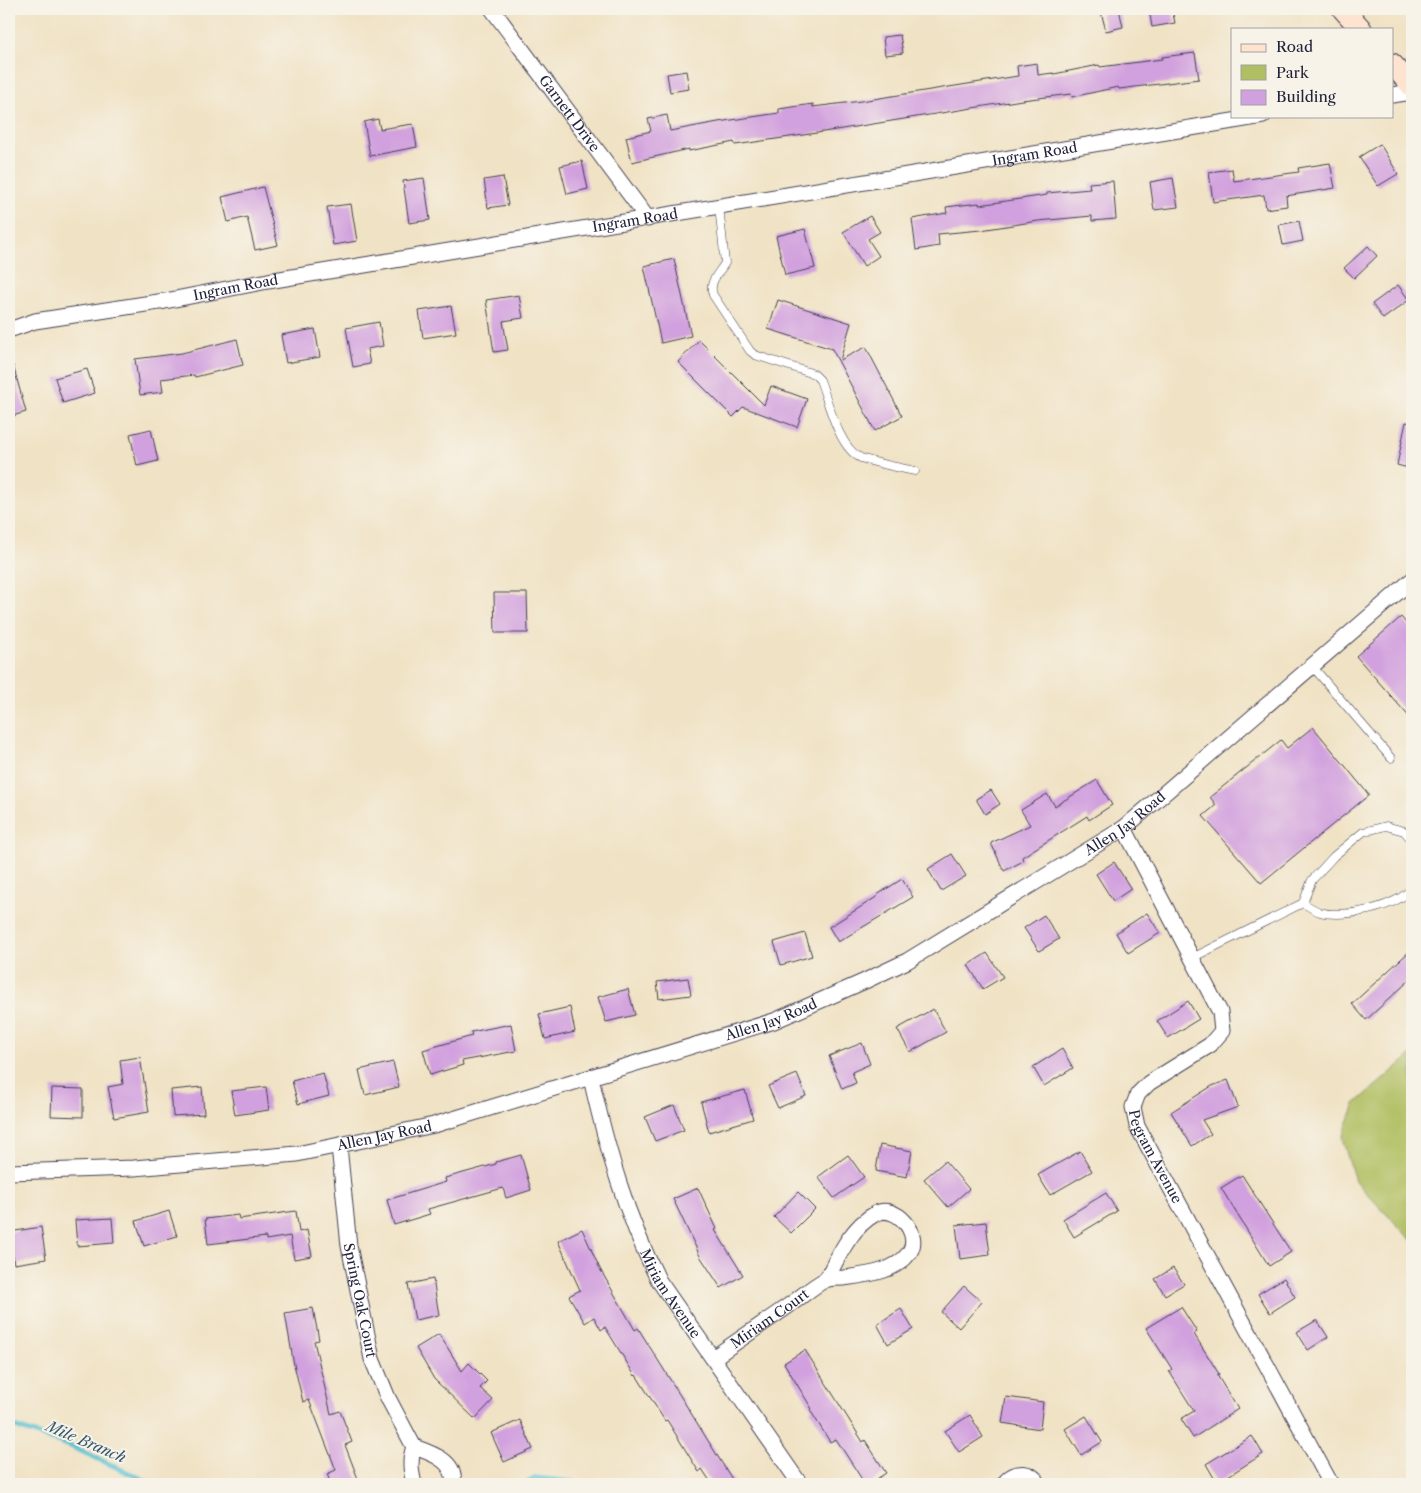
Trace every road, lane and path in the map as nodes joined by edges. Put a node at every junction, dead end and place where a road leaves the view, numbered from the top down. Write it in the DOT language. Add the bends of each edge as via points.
graph roads {
  1 [pos="492,9"];
  2 [pos="1343,9"];
  3 [pos="1360,28"];
  4 [pos="1394,66"];
  5 [pos="1412,86"];
  6 [pos="1412,92"];
  7 [pos="1394,95"];
  8 [pos="1251,118"];
  9 [pos="719,206"];
  10 [pos="648,219"];
  11 [pos="9,330"];
  12 [pos="914,471"];
  13 [pos="1412,580"];
  14 [pos="1313,667"];
  15 [pos="1391,758"];
  16 [pos="1124,828"];
  17 [pos="1412,840"];
  18 [pos="1412,886"];
  19 [pos="1303,903"];
  20 [pos="1192,958"];
  21 [pos="591,1078"];
  22 [pos="338,1146"];
  23 [pos="9,1172"];
  24 [pos="826,1280"];
  25 [pos="713,1358"];
  26 [pos="414,1447"];
  27 [pos="414,1484"];
  28 [pos="453,1484"];
  29 [pos="800,1484"];
  30 [pos="1004,1484"];
  31 [pos="1039,1484"];
  32 [pos="1331,1484"];
  1 -- 10 [label="street, Garnett Drive"];
  2 -- 3 [label="main road"];
  4 -- 5 [label="main road"];
  6 -- 7 [label="street"];
  8 -- 9 [label="street, Ingram Road"];
  9 -- 10 [label="street, Ingram Road"];
  9 -- 12 [label="lane" via="726,263 710,288 750,351 814,374 820,380 843,441 859,457"];
  10 -- 11 [label="street, Ingram Road" via="268,281 35,322"];
  13 -- 14 [label="street, Allen Jay Road"];
  14 -- 15 [label="lane"];
  14 -- 16 [label="street, Allen Jay Road"];
  16 -- 20 [label="street, Pegram Avenue"];
  16 -- 21 [label="street, Allen Jay Road" via="907,960 865,981 774,1021"];
  17 -- 19 [label="lane" via="1404,831 1386,826 1363,832 1312,880"];
  18 -- 19 [label="lane" via="1409,892 1378,908 1350,914 1321,912"];
  19 -- 20 [label="lane"];
  20 -- 32 [label="street, Pegram Avenue" via="1220,1012 1222,1031 1210,1045 1149,1083 1138,1094 1132,1107 1137,1126"];
  21 -- 22 [label="street, Allen Jay Road" via="434,1125"];
  21 -- 25 [label="street, Miriam Avenue" via="606,1143 641,1245 659,1281"];
  22 -- 23 [label="street, Allen Jay Road" via="297,1154 215,1162"];
  22 -- 26 [label="street, Spring Oak Court" via="349,1246 372,1359"];
  24 -- 24 [label="street, Miriam Court" via="870,1274 904,1259 911,1251 909,1226 888,1210 876,1212 854,1233"];
  24 -- 25 [label="street, Miriam Court"];
  25 -- 29 [label="street, Miriam Avenue"];
  26 -- 27 [label="street" via="410,1466"];
  26 -- 28 [label="street" via="434,1454 449,1466 454,1476"];
  30 -- 31 [label="street" via="1015,1474 1023,1473 1031,1475"];
}
